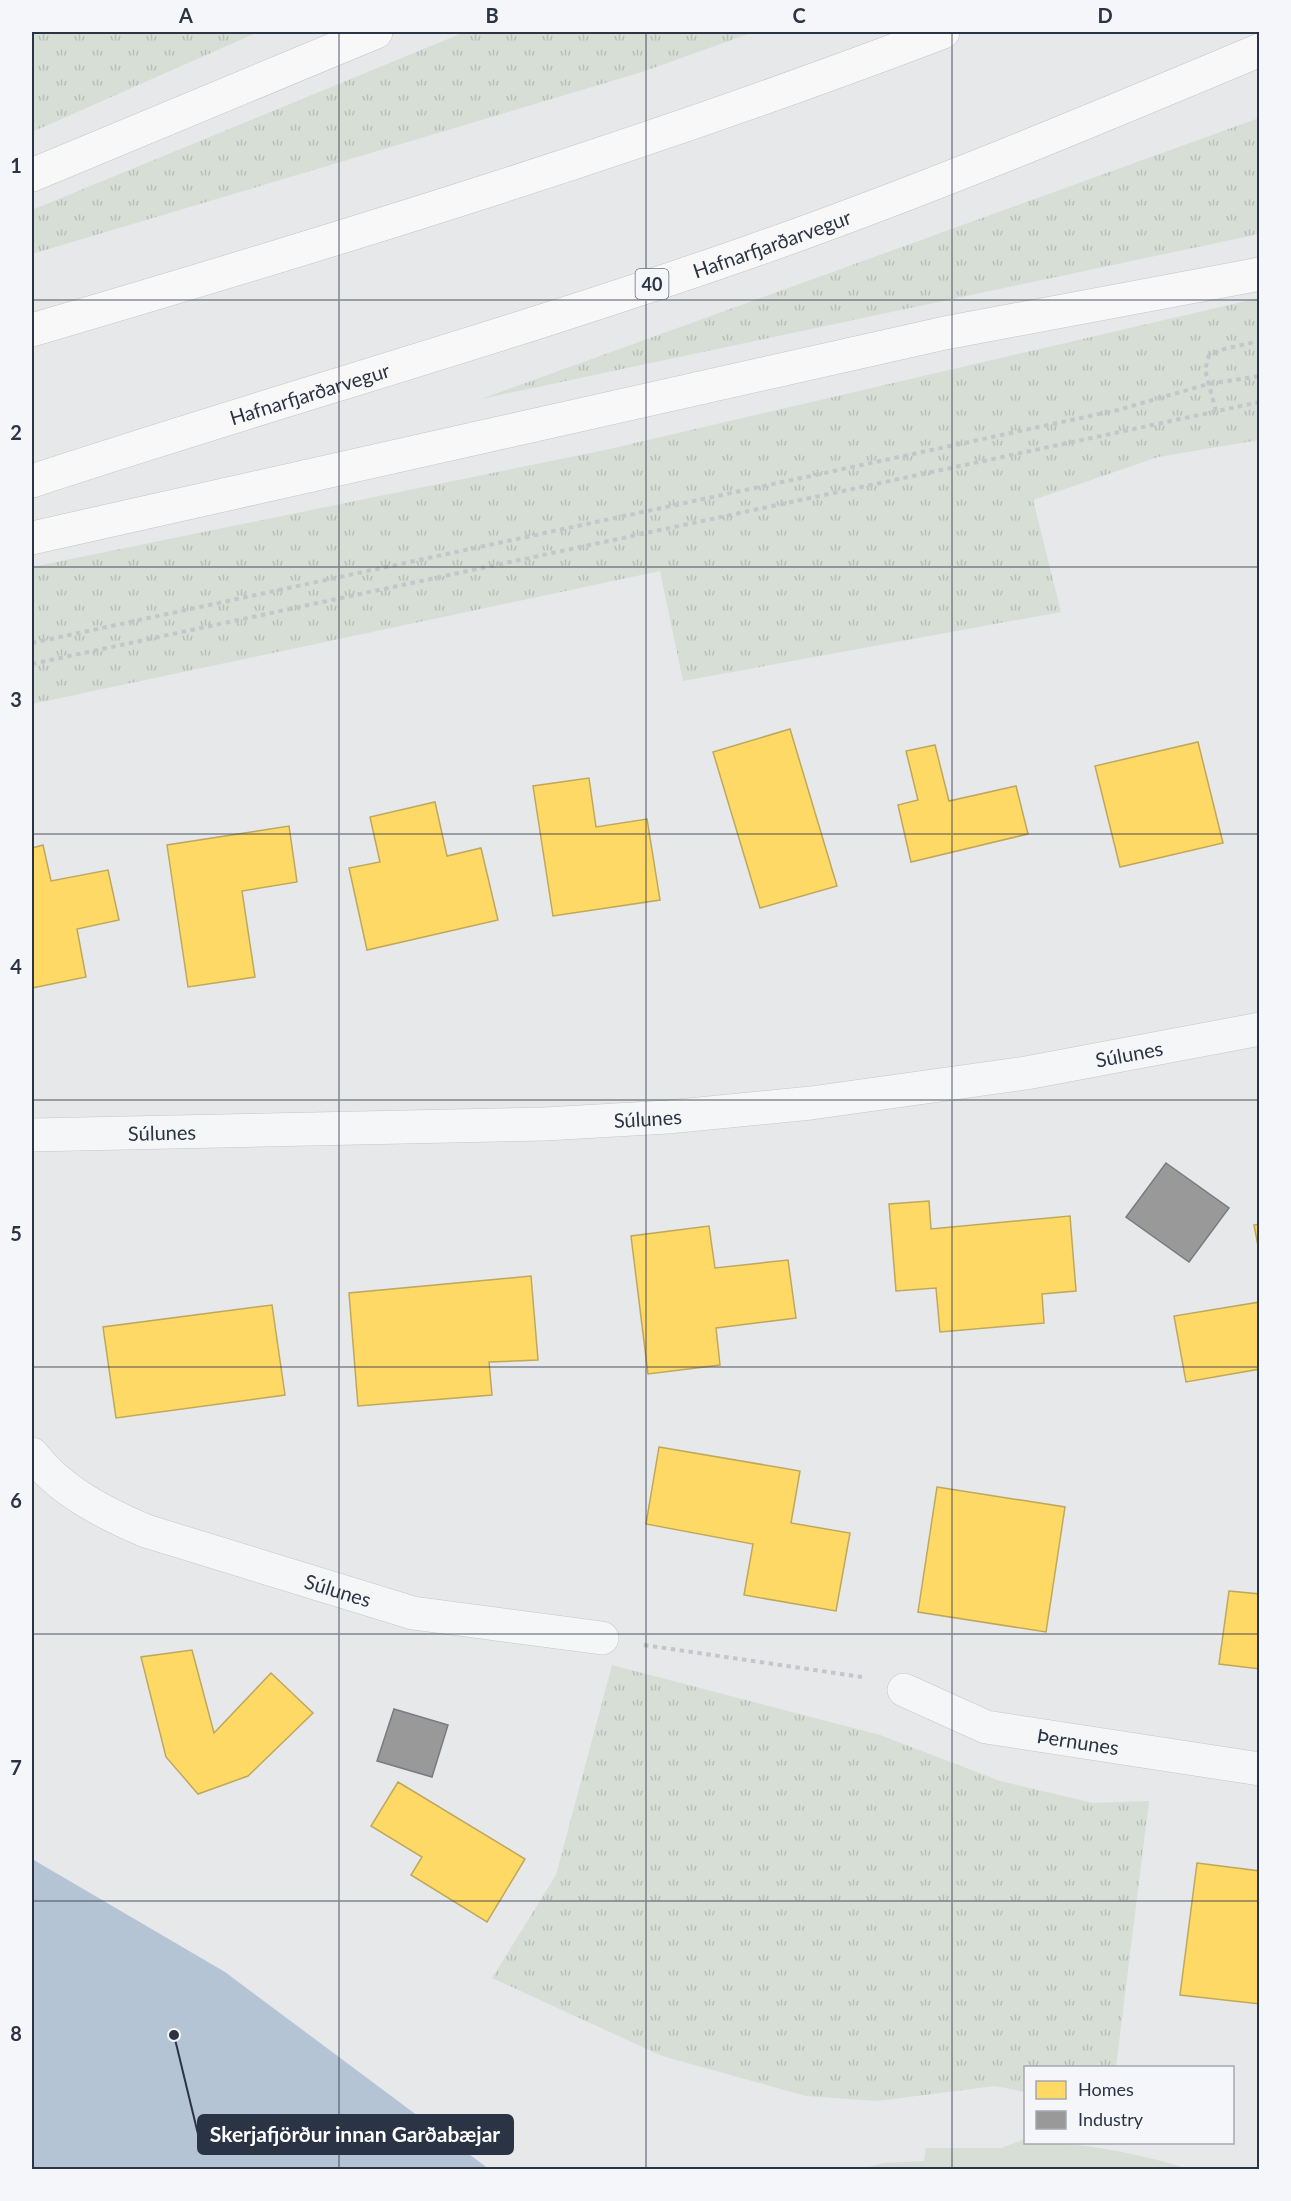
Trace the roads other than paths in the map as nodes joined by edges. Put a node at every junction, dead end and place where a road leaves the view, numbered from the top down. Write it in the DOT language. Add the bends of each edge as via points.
graph roads {
  1 [pos="376,32"];
  2 [pos="942,32"];
  3 [pos="1260,50"];
  4 [pos="32,175"];
  5 [pos="1260,274"];
  6 [pos="32,330"];
  7 [pos="32,481"];
  8 [pos="32,538"];
  9 [pos="1260,1029"];
  10 [pos="32,1135"];
  11 [pos="32,1454"];
  12 [pos="602,1638"];
  13 [pos="904,1690"];
  14 [pos="1260,1770"];
  1 -- 4 [label="main road"];
  2 -- 6 [label="main road" via="725,111 307,250"];
  3 -- 7 [label="main road, Hafnarfjarðarvegur / 40" via="1069,131 756,249 475,343"];
  5 -- 8 [label="main road" via="934,336"];
  9 -- 10 [label="street, Súlunes" via="1026,1073 811,1103 668,1116 544,1124"];
  11 -- 12 [label="street, Súlunes" via="77,1496 146,1532 413,1614"];
  13 -- 14 [label="street, Þernunes" via="986,1727"];
}
